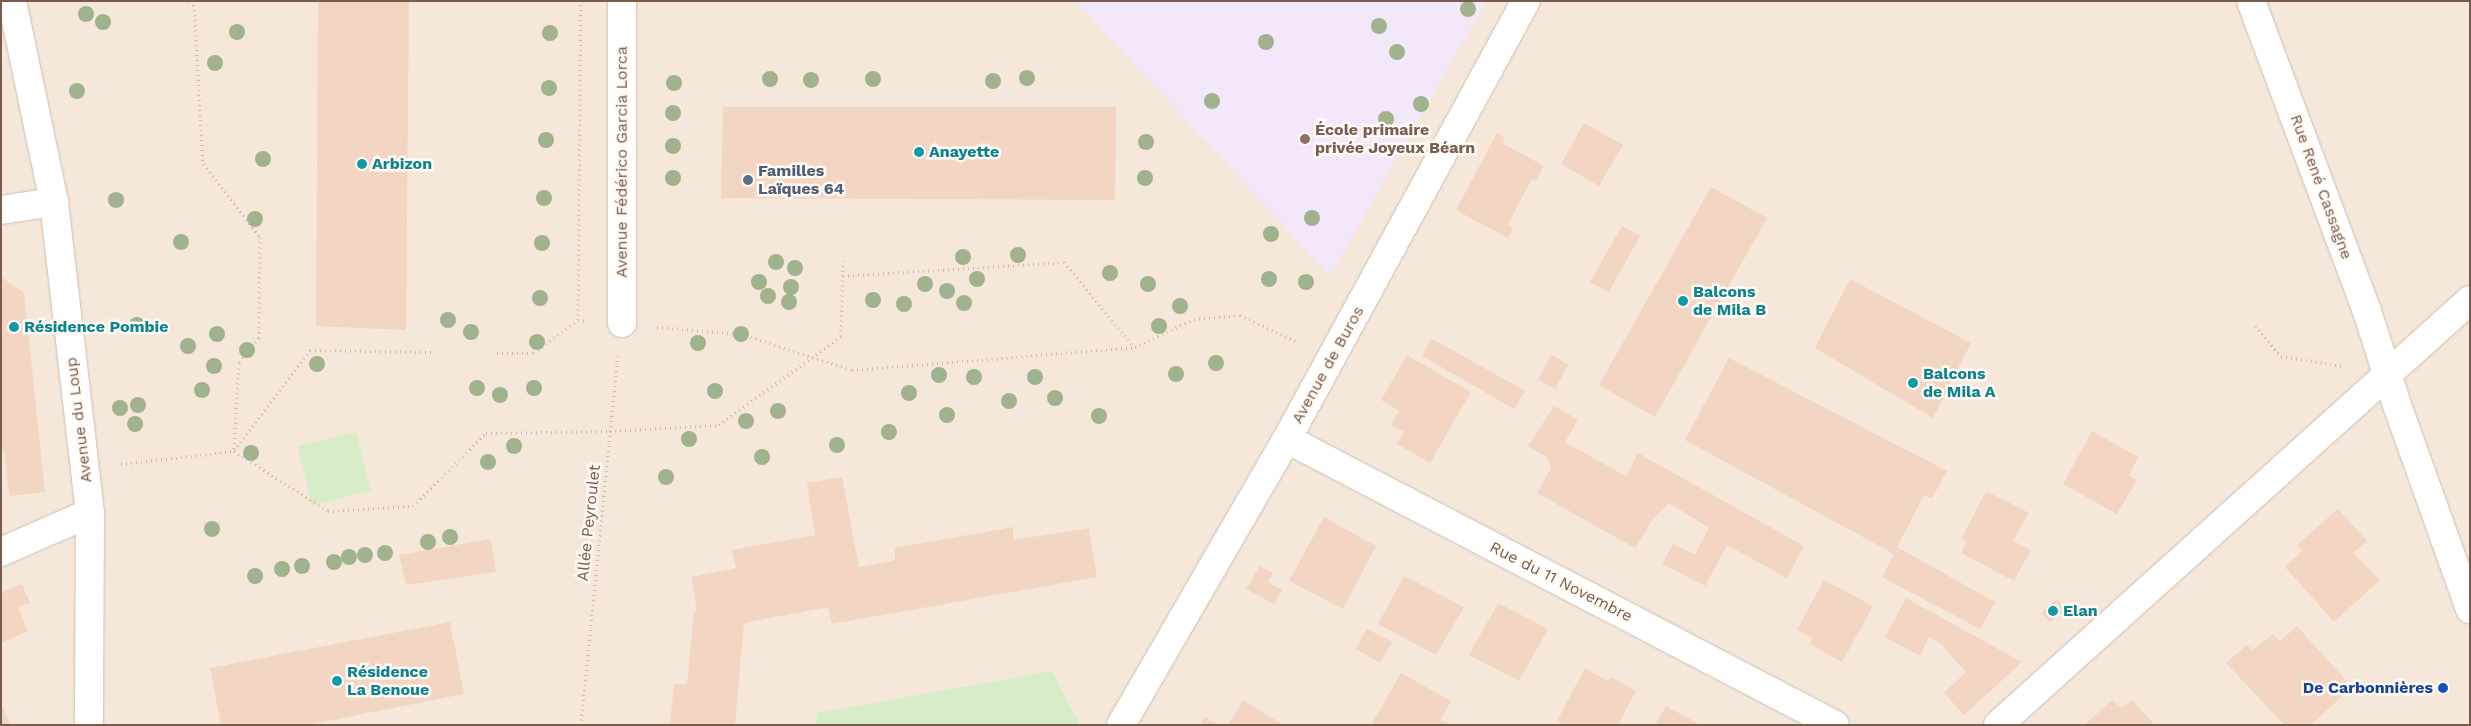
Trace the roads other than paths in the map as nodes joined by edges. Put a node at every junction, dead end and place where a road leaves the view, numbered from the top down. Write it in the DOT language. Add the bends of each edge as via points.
graph roads {
  1 [pos="12,1"];
  2 [pos="622,1"];
  3 [pos="1526,1"];
  4 [pos="2250,1"];
  5 [pos="54,202"];
  6 [pos="1,210"];
  7 [pos="2470,300"];
  8 [pos="622,324"];
  9 [pos="2388,373"];
  10 [pos="1287,440"];
  11 [pos="90,513"];
  12 [pos="1,552"];
  13 [pos="2470,609"];
  14 [pos="89,725"];
  15 [pos="1121,725"];
  16 [pos="1835,725"];
  17 [pos="1998,725"];
  1 -- 5 [label="street, Avenue du Loup"];
  2 -- 8 [label="street, Avenue Fédérico Garcia Lorca"];
  3 -- 10 [label="street, Avenue de Buros"];
  4 -- 9 [label="street, Rue René Cassagne"];
  5 -- 6 [label="street"];
  5 -- 11 [label="street, Avenue du Loup"];
  7 -- 9 [label="street"];
  9 -- 13 [label="street, Rue René Cassagne"];
  9 -- 17 [label="street"];
  10 -- 15 [label="street, Avenue de Buros"];
  10 -- 16 [label="street, Rue du 11 Novembre"];
  11 -- 12 [label="street"];
  11 -- 14 [label="street, Avenue du Loup"];
}
